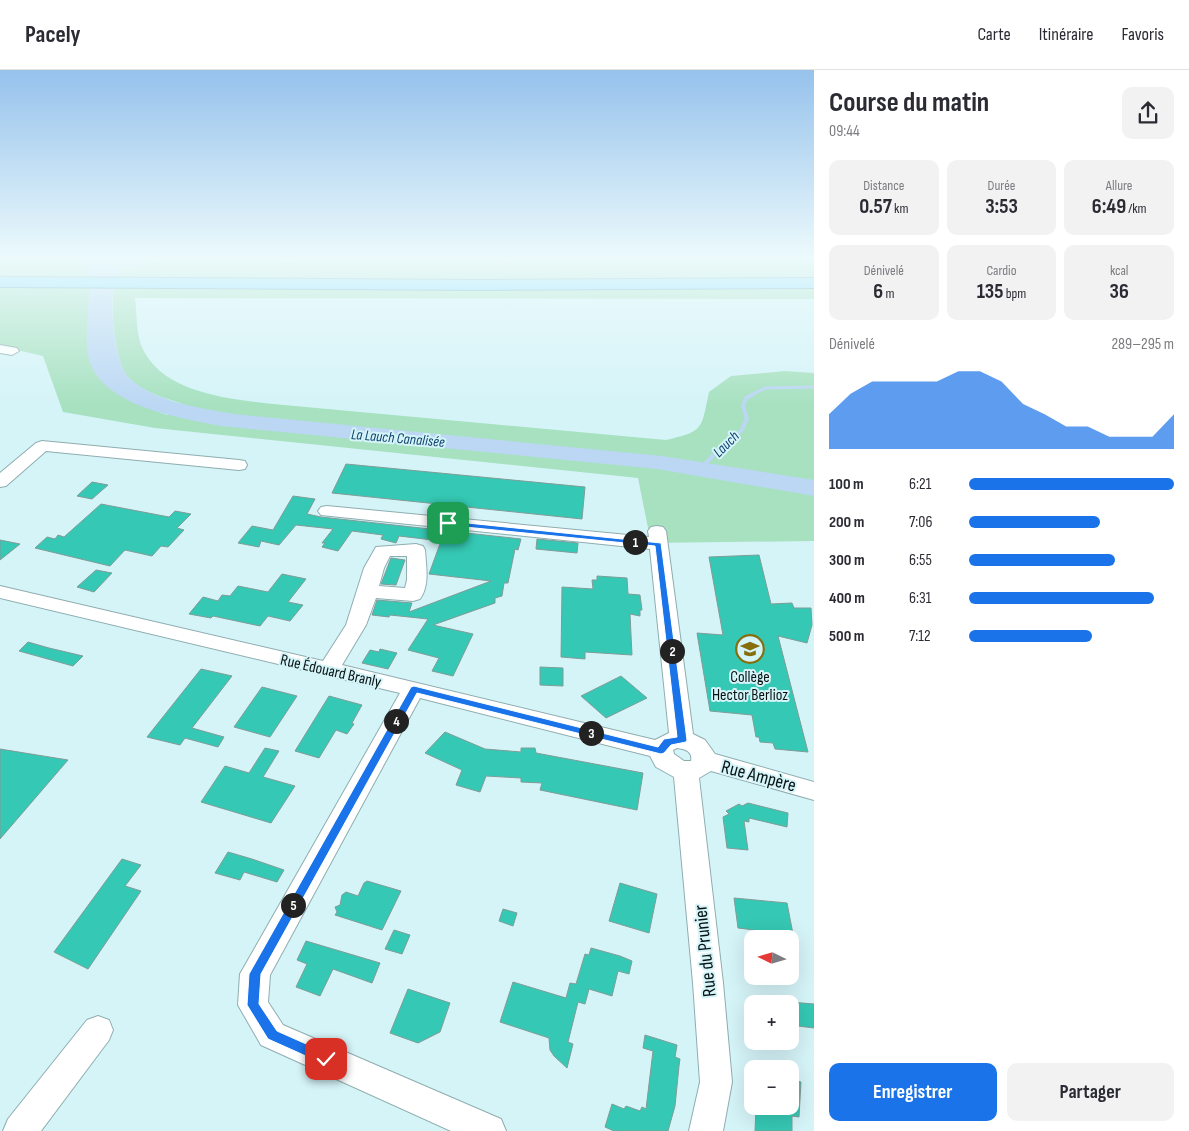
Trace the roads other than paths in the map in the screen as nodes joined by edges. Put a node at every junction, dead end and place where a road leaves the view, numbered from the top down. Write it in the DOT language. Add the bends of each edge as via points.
graph roads {
  1 [pos="239,465"];
  2 [pos="0,482"];
  3 [pos="326,511"];
  4 [pos="368,591"];
  5 [pos="0,592"];
  6 [pos="329,669"];
  7 [pos="414,689"];
  8 [pos="682,740"];
  9 [pos="661,750"];
  10 [pos="695,765"];
  11 [pos="814,791"];
  12 [pos="98,1030"];
  13 [pos="20,1131"];
  14 [pos="489,1131"];
  15 [pos="706,1131"];
  1 -- 2 [label="street" via="42,446"];
  3 -- 8 [label="street" via="658,538"];
  4 -- 6 [label="street" via="356,625"];
  5 -- 6 [label="street, Rue Édouard Branly"];
  6 -- 7 [label="street, Rue Édouard Branly"];
  7 -- 9 [label="street, Rue Édouard Branly"];
  7 -- 14 [label="street" via="255,974 253,1005 272,1035"];
  8 -- 9 [label="street" via="668,742"];
  8 -- 10 [label="street" via="702,751"];
  9 -- 10 [label="street" via="667,764 676,769"];
  10 -- 11 [label="street, Rue Ampère"];
  10 -- 15 [label="street, Rue du Prunier" via="716,1082"];
  12 -- 13 [label="street"];
}
